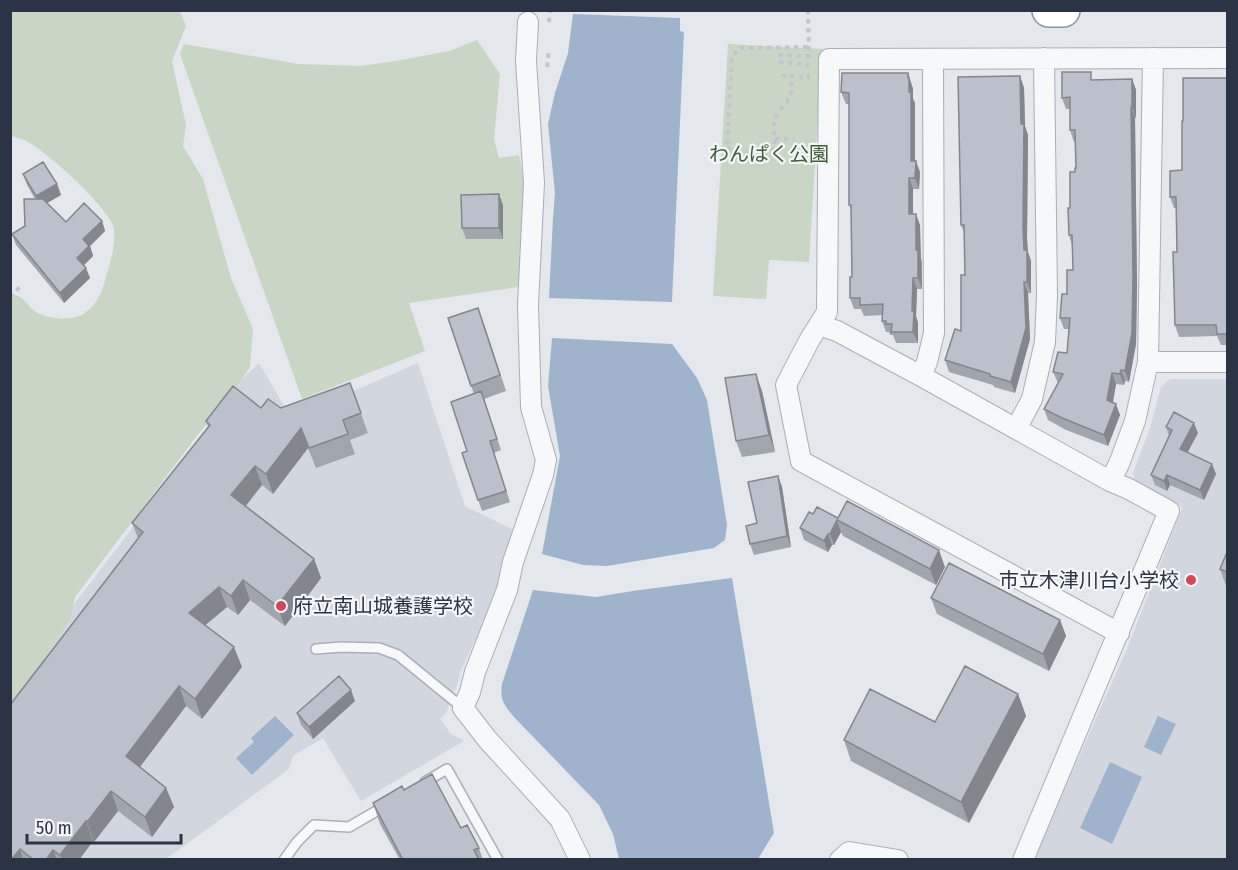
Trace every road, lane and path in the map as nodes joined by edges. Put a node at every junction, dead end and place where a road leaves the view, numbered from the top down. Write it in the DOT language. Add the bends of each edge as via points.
graph roads {
  1 [pos="808,10"];
  2 [pos="1049,10"];
  3 [pos="1063,10"];
  4 [pos="528,22"];
  5 [pos="809,47"];
  6 [pos="819,58"];
  7 [pos="1044,58"];
  8 [pos="1153,58"];
  9 [pos="1227,58"];
  10 [pos="933,60"];
  11 [pos="809,65"];
  12 [pos="782,75"];
  13 [pos="791,76"];
  14 [pos="775,139"];
  15 [pos="794,139"];
  16 [pos="21,287"];
  17 [pos="10,297"];
  18 [pos="819,325"];
  19 [pos="1149,362"];
  20 [pos="1227,362"];
  21 [pos="921,376"];
  22 [pos="1016,429"];
  23 [pos="1110,481"];
  24 [pos="1119,633"];
  25 [pos="316,649"];
  26 [pos="463,708"];
  27 [pos="417,786"];
  28 [pos="398,798"];
  29 [pos="284,860"];
  30 [pos="498,860"];
  31 [pos="580,860"];
  32 [pos="840,860"];
  33 [pos="898,860"];
  34 [pos="1023,860"];
  1 -- 5 [label="path"];
  2 -- 3 [label="highway"];
  4 -- 26 [label="street" via="534,183 528,305 531,406 546,459 507,590"];
  5 -- 6 [label="path"];
  5 -- 14 [label="path" via="740,48 732,57 728,148 747,154 770,152 775,148"];
  6 -- 10 [label="street"];
  6 -- 11 [label="path"];
  6 -- 11 [label="path" via="780,55 780,62"];
  6 -- 18 [label="street" via="827,312"];
  7 -- 8 [label="street"];
  7 -- 10 [label="street"];
  7 -- 22 [label="street" via="1045,342 1032,399"];
  8 -- 9 [label="street"];
  8 -- 19 [label="street"];
  10 -- 21 [label="street" via="934,333"];
  11 -- 13 [label="path" via="808,78"];
  12 -- 13 [label="path"];
  13 -- 14 [label="path" via="792,90 774,122"];
  14 -- 15 [label="path"];
  16 -- 17 [label="path"];
  18 -- 21 [label="street"];
  18 -- 24 [label="street" via="786,385 801,461"];
  19 -- 20 [label="street"];
  19 -- 23 [label="street" via="1135,421"];
  21 -- 22 [label="street"];
  22 -- 23 [label="street"];
  23 -- 24 [label="street" via="1169,511"];
  24 -- 34 [label="street"];
  25 -- 26 [label="lane" via="378,648 398,655"];
  26 -- 31 [label="street" via="560,819"];
  27 -- 30 [label="lane" via="447,769"];
  28 -- 29 [label="lane" via="349,827 314,825"];
  32 -- 33 [label="street" via="849,852"];
}
